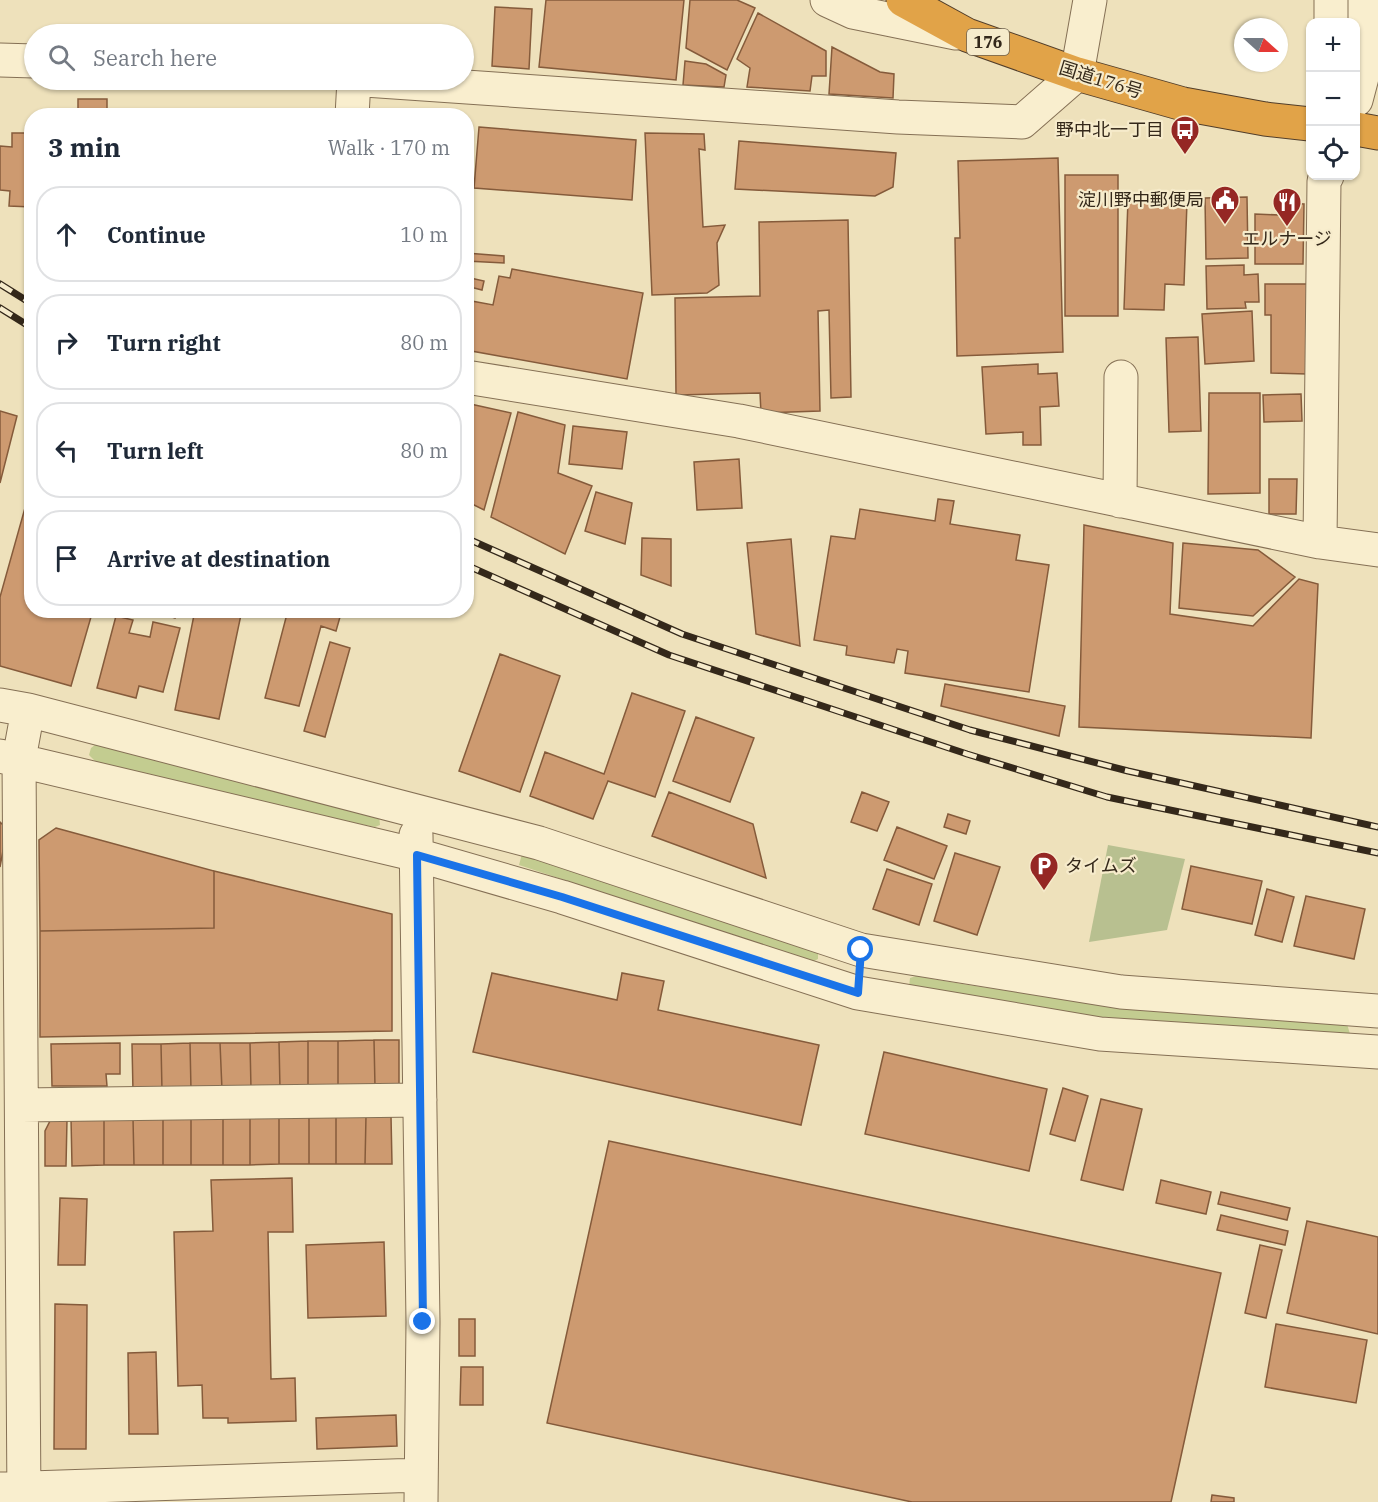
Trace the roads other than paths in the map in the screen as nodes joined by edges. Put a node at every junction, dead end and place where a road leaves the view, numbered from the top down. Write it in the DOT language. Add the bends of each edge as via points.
graph roads {
  1 [pos="827,0"];
  2 [pos="903,0"];
  3 [pos="938,0"];
  4 [pos="1090,0"];
  5 [pos="1331,0"];
  6 [pos="1365,0"];
  7 [pos="1331,18"];
  8 [pos="967,35"];
  9 [pos="0,60"];
  10 [pos="24,61"];
  11 [pos="1077,74"];
  12 [pos="1360,85"];
  13 [pos="474,88"];
  14 [pos="353,90"];
  15 [pos="352,108"];
  16 [pos="1306,123"];
  17 [pos="1360,130"];
  18 [pos="1378,133"];
  19 [pos="1325,180"];
  20 [pos="1121,377"];
  21 [pos="474,378"];
  22 [pos="1120,501"];
  23 [pos="1320,542"];
  24 [pos="1378,550"];
  25 [pos="14,708"];
  26 [pos="9,758"];
  27 [pos="415,812"];
  28 [pos="417,855"];
  29 [pos="861,950"];
  30 [pos="10,957"];
  31 [pos="858,993"];
  32 [pos="1378,1011"];
  33 [pos="1378,1052"];
  34 [pos="420,1100"];
  35 [pos="22,1105"];
  36 [pos="421,1488"];
  37 [pos="16,1493"];
  1 -- 8 [label="street" via="853,12"];
  2 -- 8 [label="highway, 国道176号 / 176"];
  3 -- 8 [label="street"];
  4 -- 11 [label="street"];
  5 -- 7 [label="street"];
  6 -- 12 [label="street" via="1365,66"];
  8 -- 11 [label="highway, 国道176号 / 176"];
  9 -- 10 [label="street"];
  11 -- 13 [label="street" via="1022,122"];
  11 -- 16 [label="highway, 国道176号 / 176" via="1183,104"];
  14 -- 15 [label="street"];
  17 -- 18 [label="highway"];
  19 -- 23 [label="street"];
  20 -- 22 [label="street"];
  21 -- 22 [label="street" via="739,421"];
  22 -- 23 [label="street"];
  23 -- 24 [label="street"];
  25 -- 26 [label="street"];
  25 -- 27 [label="street"];
  26 -- 28 [label="street"];
  26 -- 30 [label="street"];
  27 -- 28 [label="street"];
  27 -- 29 [label="street" via="538,843"];
  28 -- 31 [label="street" via="562,897"];
  28 -- 34 [label="street"];
  29 -- 31 [label="street"];
  29 -- 32 [label="street" via="1121,992"];
  30 -- 35 [label="street"];
  31 -- 33 [label="street" via="1100,1034"];
  34 -- 35 [label="street"];
  34 -- 36 [label="street"];
  35 -- 37 [label="street"];
  36 -- 37 [label="street"];
}
